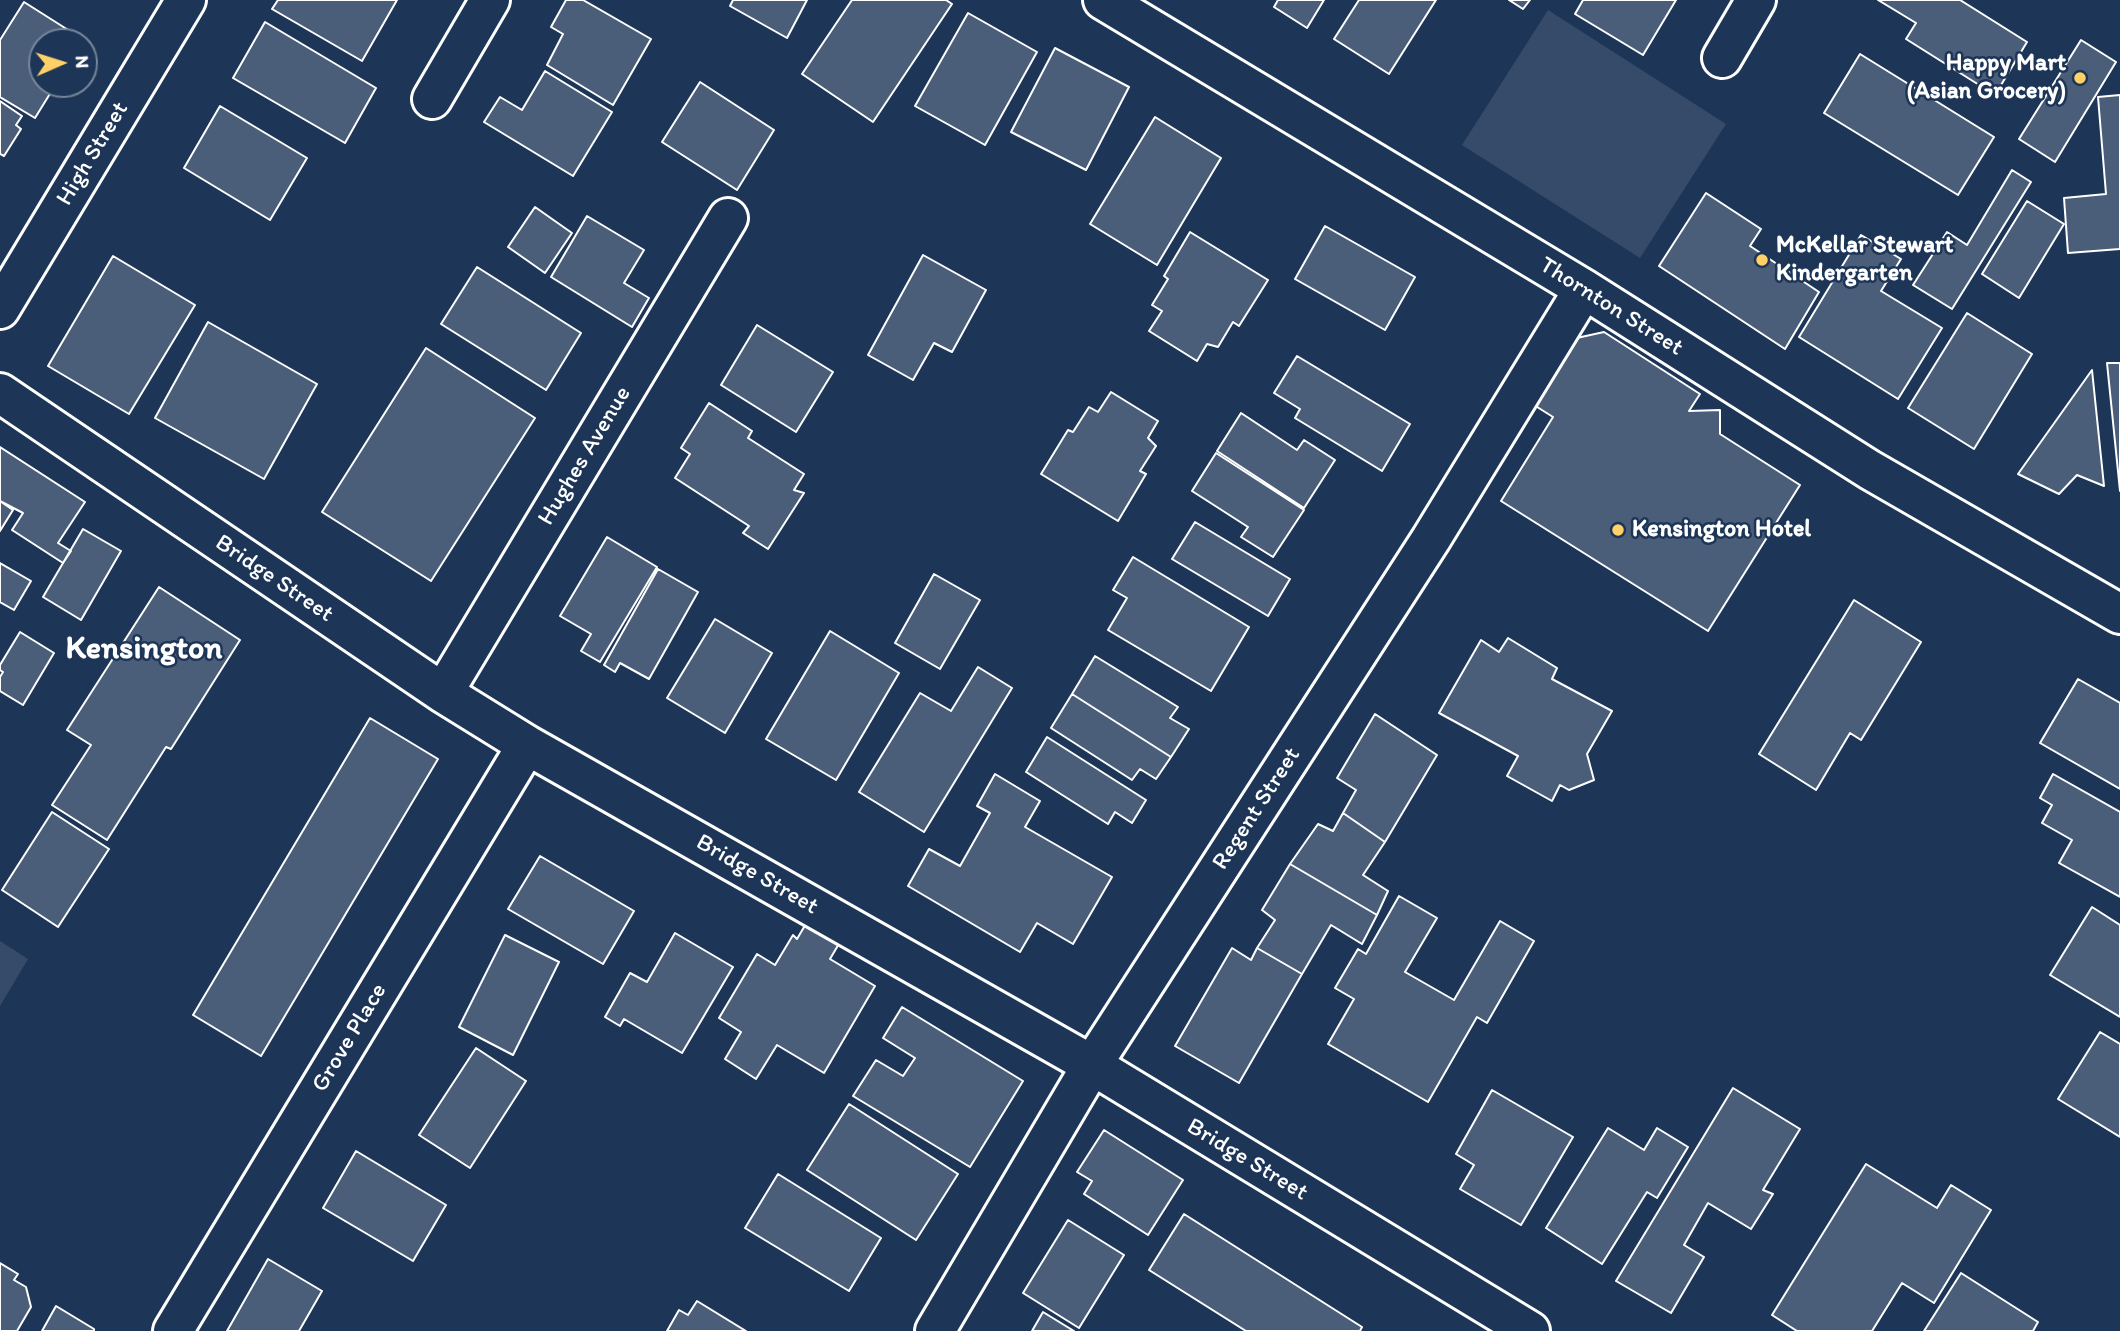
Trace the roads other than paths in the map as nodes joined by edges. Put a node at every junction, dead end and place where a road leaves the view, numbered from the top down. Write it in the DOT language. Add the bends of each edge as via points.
graph roads {
  1 [pos="186,0"];
  2 [pos="490,0"];
  3 [pos="1103,0"];
  4 [pos="1756,0"];
  5 [pos="1722,58"];
  6 [pos="432,99"];
  7 [pos="728,218"];
  8 [pos="1584,289"];
  9 [pos="0,309"];
  10 [pos="0,393"];
  11 [pos="2120,614"];
  12 [pos="443,694"];
  13 [pos="527,745"];
  14 [pos="1092,1065"];
  15 [pos="173,1331"];
  16 [pos="935,1331"];
  17 [pos="1530,1331"];
  1 -- 9 [label="street, High Street"];
  2 -- 6 [label="street"];
  3 -- 8 [label="street, Thornton Street"];
  4 -- 5 [label="street"];
  7 -- 12 [label="street, Hughes Avenue"];
  8 -- 11 [label="street, Thornton Street" via="1870,470"];
  8 -- 14 [label="street, Regent Street" via="1431,539"];
  10 -- 12 [label="street, Bridge Street"];
  12 -- 13 [label="street, Bridge Street"];
  13 -- 14 [label="street, Bridge Street"];
  13 -- 15 [label="street, Grove Place"];
  14 -- 16 [label="street, Regent Street"];
  14 -- 17 [label="street, Bridge Street"];
}
